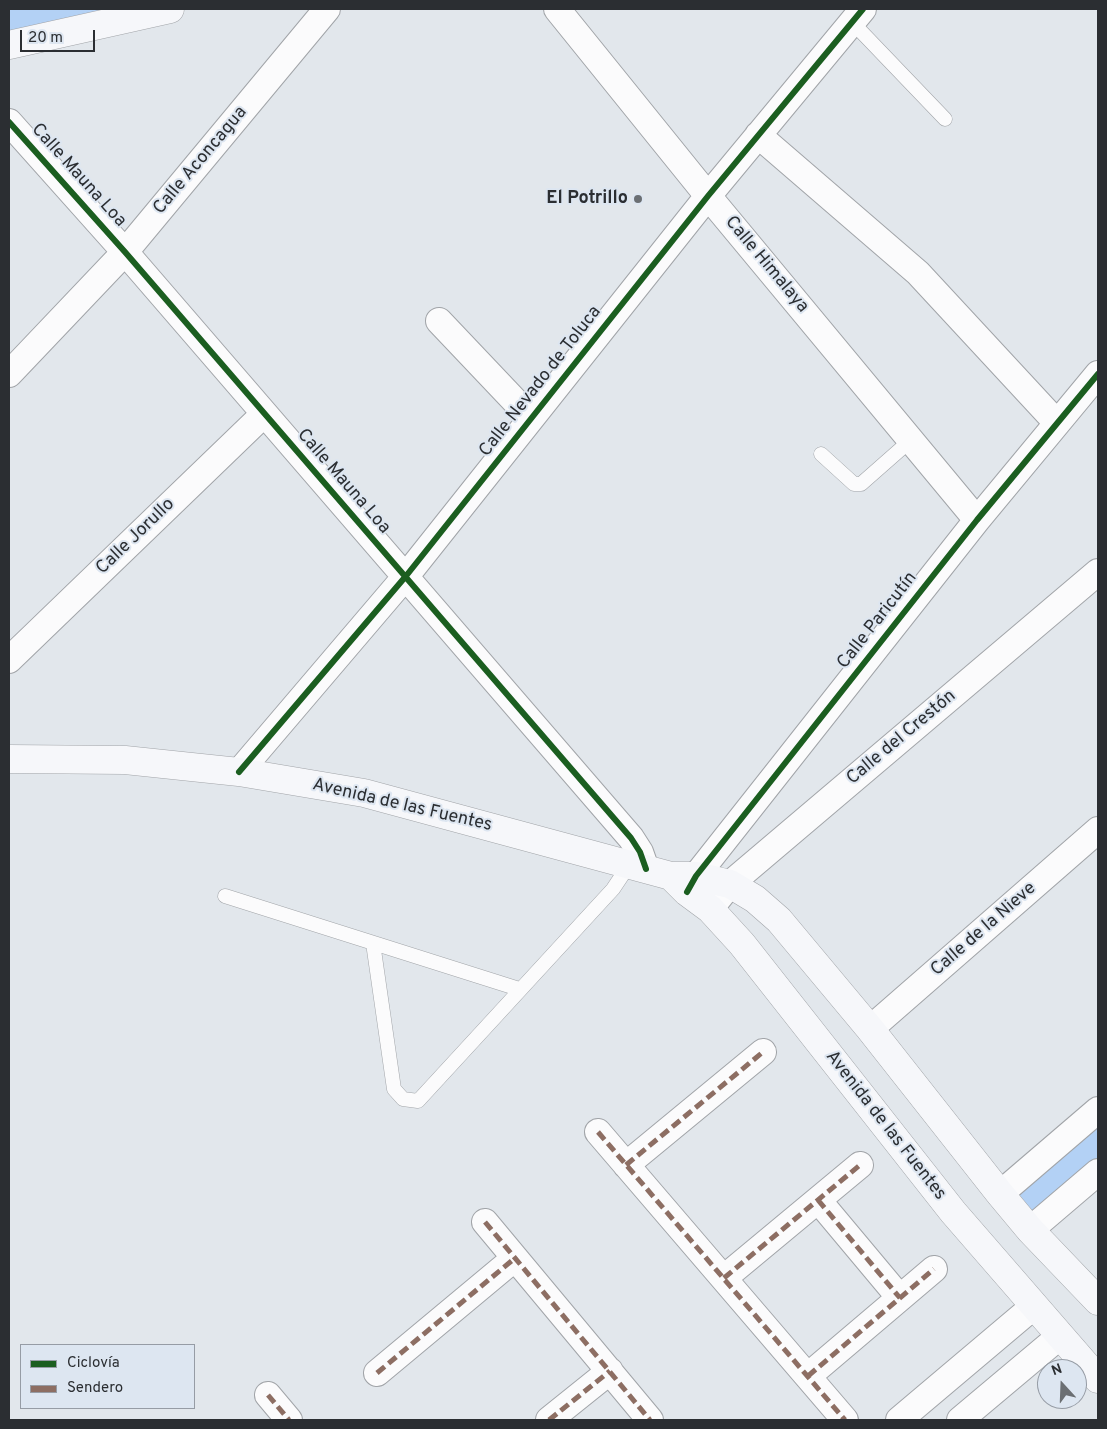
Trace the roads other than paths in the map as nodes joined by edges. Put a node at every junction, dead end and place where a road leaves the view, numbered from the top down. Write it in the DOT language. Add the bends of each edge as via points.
graph roads {
  1 [pos="170,9"];
  2 [pos="327,9"];
  3 [pos="557,9"];
  4 [pos="857,16"];
  5 [pos="9,45"];
  6 [pos="945,119"];
  7 [pos="9,122"];
  8 [pos="758,135"];
  9 [pos="708,196"];
  10 [pos="125,252"];
  11 [pos="439,320"];
  12 [pos="9,374"];
  13 [pos="1098,374"];
  14 [pos="264,414"];
  15 [pos="531,418"];
  16 [pos="1057,423"];
  17 [pos="911,440"];
  18 [pos="821,454"];
  19 [pos="977,520"];
  20 [pos="1098,572"];
  21 [pos="406,576"];
  22 [pos="9,660"];
  23 [pos="9,759"];
  24 [pos="239,772"];
  25 [pos="1098,830"];
  26 [pos="666,875"];
  27 [pos="730,884"];
  28 [pos="225,896"];
  29 [pos="710,909"];
  30 [pos="373,943"];
  31 [pos="519,990"];
  32 [pos="870,1029"];
  33 [pos="763,1052"];
  34 [pos="1098,1110"];
  35 [pos="598,1132"];
  36 [pos="626,1165"];
  37 [pos="860,1165"];
  38 [pos="1098,1172"];
  39 [pos="1000,1194"];
  40 [pos="818,1200"];
  41 [pos="484,1222"];
  42 [pos="1030,1230"];
  43 [pos="515,1258"];
  44 [pos="934,1268"];
  45 [pos="724,1278"];
  46 [pos="900,1298"];
  47 [pos="1098,1301"];
  48 [pos="1034,1306"];
  49 [pos="1060,1336"];
  50 [pos="610,1371"];
  51 [pos="377,1373"];
  52 [pos="808,1376"];
  53 [pos="1098,1379"];
  54 [pos="268,1395"];
  55 [pos="290,1420"];
  56 [pos="549,1420"];
  57 [pos="650,1420"];
  58 [pos="845,1420"];
  59 [pos="899,1420"];
  60 [pos="960,1420"];
  1 -- 5 [label="main road"];
  2 -- 10 [label="street, Calle Aconcagua"];
  3 -- 9 [label="street, Calle Himalaya"];
  4 -- 6 [label="lane"];
  4 -- 8 [label="street, Calle Nevado de Toluca"];
  7 -- 10 [label="street, Calle Mauna Loa"];
  8 -- 9 [label="street, Calle Nevado de Toluca"];
  8 -- 16 [label="street" via="918,273"];
  9 -- 15 [label="street, Calle Nevado de Toluca"];
  9 -- 17 [label="street, Calle Himalaya"];
  10 -- 12 [label="street, Calle Aconcagua"];
  10 -- 14 [label="street, Calle Mauna Loa"];
  11 -- 15 [label="street"];
  13 -- 16 [label="street, Calle Paricutín"];
  14 -- 21 [label="street, Calle Mauna Loa"];
  14 -- 22 [label="street, Calle Jorullo"];
  15 -- 21 [label="street, Calle Nevado de Toluca"];
  16 -- 19 [label="street, Calle Paricutín"];
  17 -- 18 [label="lane" via="861,484 854,484"];
  17 -- 19 [label="street, Calle Himalaya"];
  19 -- 26 [label="street, Calle Paricutín"];
  20 -- 27 [label="street, Calle del Crestón"];
  21 -- 24 [label="street, Calle Nevado de Toluca"];
  21 -- 26 [label="street, Calle Mauna Loa" via="640,852"];
  23 -- 24 [label="main road, Avenida de las Fuentes" via="126,760"];
  24 -- 26 [label="main road, Avenida de las Fuentes" via="364,793"];
  25 -- 32 [label="street, Calle de la Nieve"];
  26 -- 27 [label="main road, Avenida de las Fuentes"];
  26 -- 29 [label="main road, Avenida de las Fuentes"];
  26 -- 31 [label="lane" via="614,889"];
  27 -- 29 [label="street, Calle del Crestón"];
  27 -- 32 [label="main road, Avenida de las Fuentes" via="755,899 779,920"];
  28 -- 30 [label="lane"];
  29 -- 48 [label="main road, Avenida de las Fuentes" via="742,944 953,1212"];
  30 -- 31 [label="lane"];
  30 -- 31 [label="lane" via="394,1089 403,1099 418,1101"];
  32 -- 39 [label="main road, Avenida de las Fuentes"];
  33 -- 36 [label="street"];
  34 -- 39 [label="street"];
  35 -- 36 [label="street"];
  36 -- 45 [label="street"];
  37 -- 40 [label="street"];
  38 -- 42 [label="street"];
  39 -- 42 [label="main road, Avenida de las Fuentes"];
  40 -- 45 [label="street"];
  40 -- 46 [label="street"];
  41 -- 43 [label="street"];
  42 -- 47 [label="main road, Avenida de las Fuentes"];
  43 -- 50 [label="street"];
  43 -- 51 [label="street"];
  44 -- 46 [label="street"];
  45 -- 52 [label="street"];
  46 -- 52 [label="street"];
  48 -- 49 [label="main road, Avenida de las Fuentes"];
  48 -- 59 [label="street"];
  49 -- 53 [label="main road, Avenida de las Fuentes"];
  49 -- 60 [label="street"];
  50 -- 56 [label="street"];
  50 -- 57 [label="street"];
  52 -- 58 [label="street"];
  54 -- 55 [label="street"];
}
